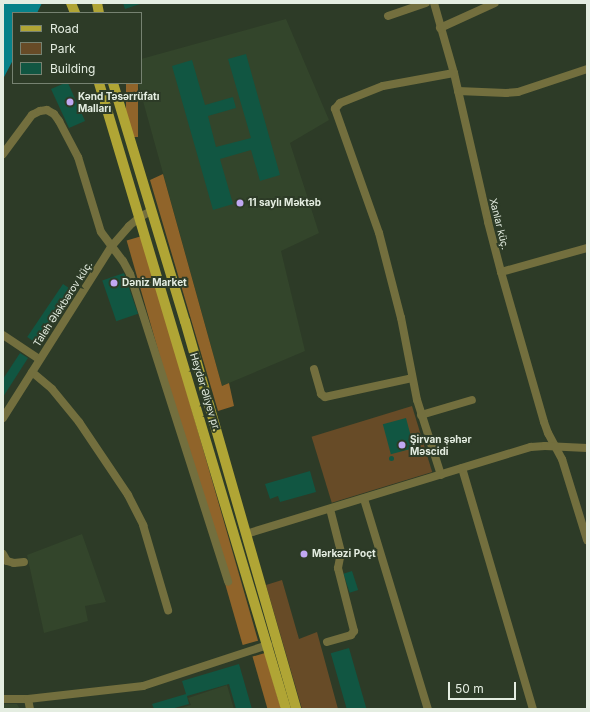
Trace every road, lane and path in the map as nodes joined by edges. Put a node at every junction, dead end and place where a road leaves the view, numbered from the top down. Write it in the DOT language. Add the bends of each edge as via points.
graph roads {
  1 [pos="426,3"];
  2 [pos="434,3"];
  3 [pos="495,3"];
  4 [pos="388,16"];
  5 [pos="440,28"];
  6 [pos="587,69"];
  7 [pos="454,73"];
  8 [pos="99,84"];
  9 [pos="113,84"];
  10 [pos="458,91"];
  11 [pos="3,154"];
  12 [pos="152,211"];
  13 [pos="140,216"];
  14 [pos="111,247"];
  15 [pos="587,248"];
  16 [pos="501,272"];
  17 [pos="3,335"];
  18 [pos="39,359"];
  19 [pos="314,370"];
  20 [pos="32,372"];
  21 [pos="412,378"];
  22 [pos="472,400"];
  23 [pos="422,415"];
  24 [pos="3,418"];
  25 [pos="556,447"];
  26 [pos="587,448"];
  27 [pos="462,468"];
  28 [pos="441,475"];
  29 [pos="364,499"];
  30 [pos="330,509"];
  31 [pos="246,534"];
  32 [pos="587,540"];
  33 [pos="3,554"];
  34 [pos="24,562"];
  35 [pos="228,582"];
  36 [pos="168,610"];
  37 [pos="327,642"];
  38 [pos="268,645"];
  39 [pos="3,699"];
  40 [pos="28,699"];
  41 [pos="30,709"];
  42 [pos="286,709"];
  43 [pos="296,709"];
  44 [pos="428,709"];
  45 [pos="533,709"];
  1 -- 4 [label="street"];
  2 -- 5 [label="street, Xanlar küç."];
  3 -- 5 [label="street"];
  5 -- 7 [label="street, Xanlar küç."];
  6 -- 10 [label="street" via="518,92"];
  7 -- 10 [label="street, Xanlar küç."];
  7 -- 21 [label="street" via="383,86 340,103 335,109 379,233 401,318"];
  8 -- 13 [label="main road, Heydər Əliyev pr."];
  9 -- 12 [label="main road, Heydər Əliyev pr."];
  10 -- 16 [label="street, Xanlar küç."];
  11 -- 14 [label="street" via="32,115 48,110 54,114 78,157 95,217"];
  12 -- 13 [label="street, Taleh Ələkbərov küç."];
  12 -- 31 [label="main road, Heydər Əliyev pr."];
  13 -- 14 [label="street, Taleh Ələkbərov küç."];
  13 -- 38 [label="main road, Heydər Əliyev pr."];
  14 -- 18 [label="street, Taleh Ələkbərov küç."];
  14 -- 35 [label="street" via="124,261 130,274"];
  15 -- 16 [label="street"];
  16 -- 25 [label="street, Xanlar küç." via="544,422"];
  17 -- 18 [label="street"];
  18 -- 20 [label="street, Taleh Ələkbərov küç."];
  19 -- 21 [label="street" via="321,394 325,397"];
  20 -- 24 [label="street, Taleh Ələkbərov küç."];
  20 -- 36 [label="street" via="52,390 79,422 128,495 143,525"];
  21 -- 23 [label="street"];
  22 -- 23 [label="street"];
  23 -- 28 [label="street"];
  25 -- 26 [label="street"];
  25 -- 27 [label="street" via="531,447"];
  25 -- 32 [label="street, Xanlar küç." via="568,475"];
  27 -- 28 [label="street"];
  27 -- 45 [label="street"];
  28 -- 29 [label="street"];
  29 -- 30 [label="street"];
  29 -- 44 [label="street"];
  30 -- 31 [label="street"];
  30 -- 37 [label="street" via="340,545 338,568 354,632"];
  31 -- 43 [label="main road, Heydər Əliyev pr."];
  33 -- 34 [label="street" via="7,561"];
  38 -- 40 [label="street" via="143,686"];
  38 -- 42 [label="main road, Heydər Əliyev pr."];
  39 -- 40 [label="street"];
  40 -- 41 [label="street"];
}
